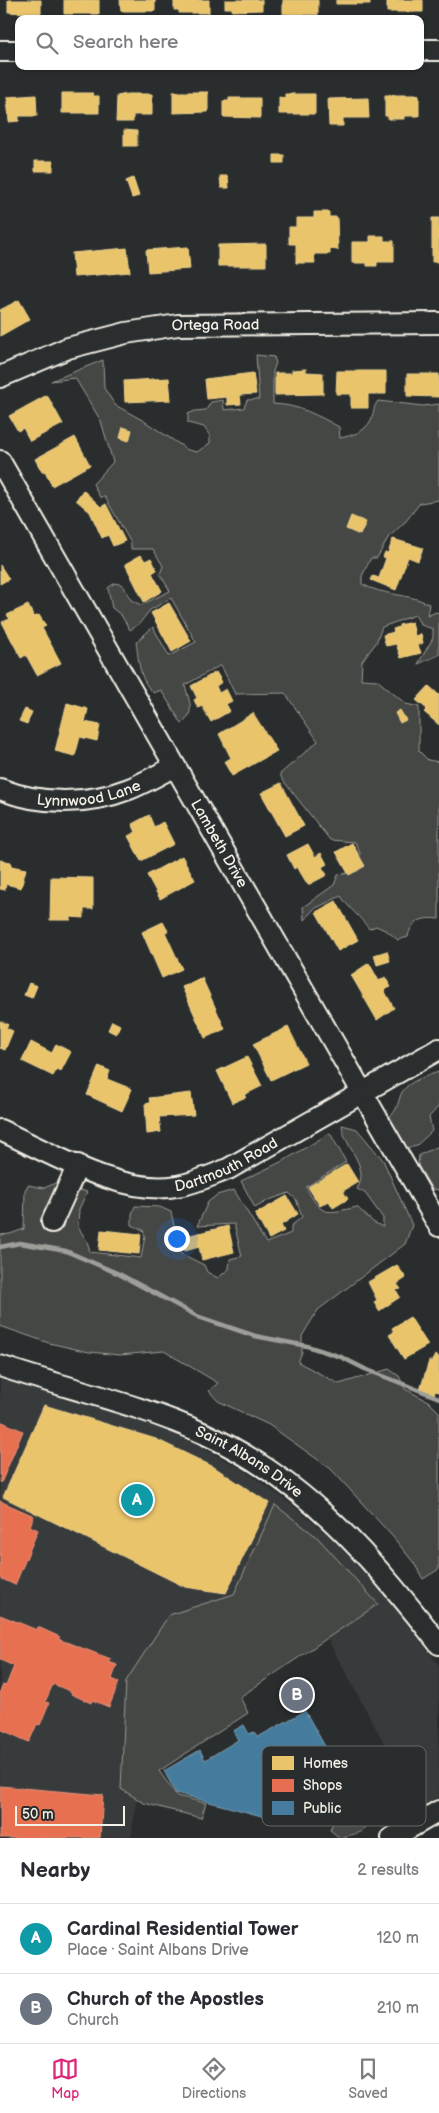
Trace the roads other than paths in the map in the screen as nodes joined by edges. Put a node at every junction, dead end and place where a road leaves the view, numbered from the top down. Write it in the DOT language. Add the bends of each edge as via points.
graph roads {
  1 [pos="424,50"];
  2 [pos="439,50"];
  3 [pos="0,51"];
  4 [pos="15,52"];
  5 [pos="439,323"];
  6 [pos="0,377"];
  7 [pos="0,461"];
  8 [pos="174,767"];
  9 [pos="0,789"];
  10 [pos="439,1048"];
  11 [pos="362,1091"];
  12 [pos="0,1130"];
  13 [pos="78,1165"];
  14 [pos="52,1222"];
  15 [pos="439,1226"];
  16 [pos="0,1366"];
  17 [pos="439,1644"];
  18 [pos="439,1811"];
  19 [pos="426,1818"];
  20 [pos="413,1826"];
  21 [pos="392,1838"];
  1 -- 2 [label="street"];
  3 -- 4 [label="street"];
  5 -- 6 [label="street, Ortega Road" via="178,325 126,333 68,348"];
  7 -- 8 [label="street, Lambeth Drive"];
  8 -- 9 [label="street, Lynnwood Lane" via="129,789 91,800 40,800"];
  8 -- 11 [label="street, Lambeth Drive"];
  10 -- 11 [label="street, Dartmouth Road"];
  11 -- 13 [label="street, Dartmouth Road" via="228,1168 190,1183 166,1187 124,1184"];
  11 -- 15 [label="street, Lambeth Drive"];
  12 -- 13 [label="street, Dartmouth Road"];
  13 -- 14 [label="street"];
  16 -- 17 [label="street, Saint Albans Drive" via="170,1419 254,1460 338,1525 385,1576"];
  18 -- 19 [label="street"];
  20 -- 21 [label="street"];
}
